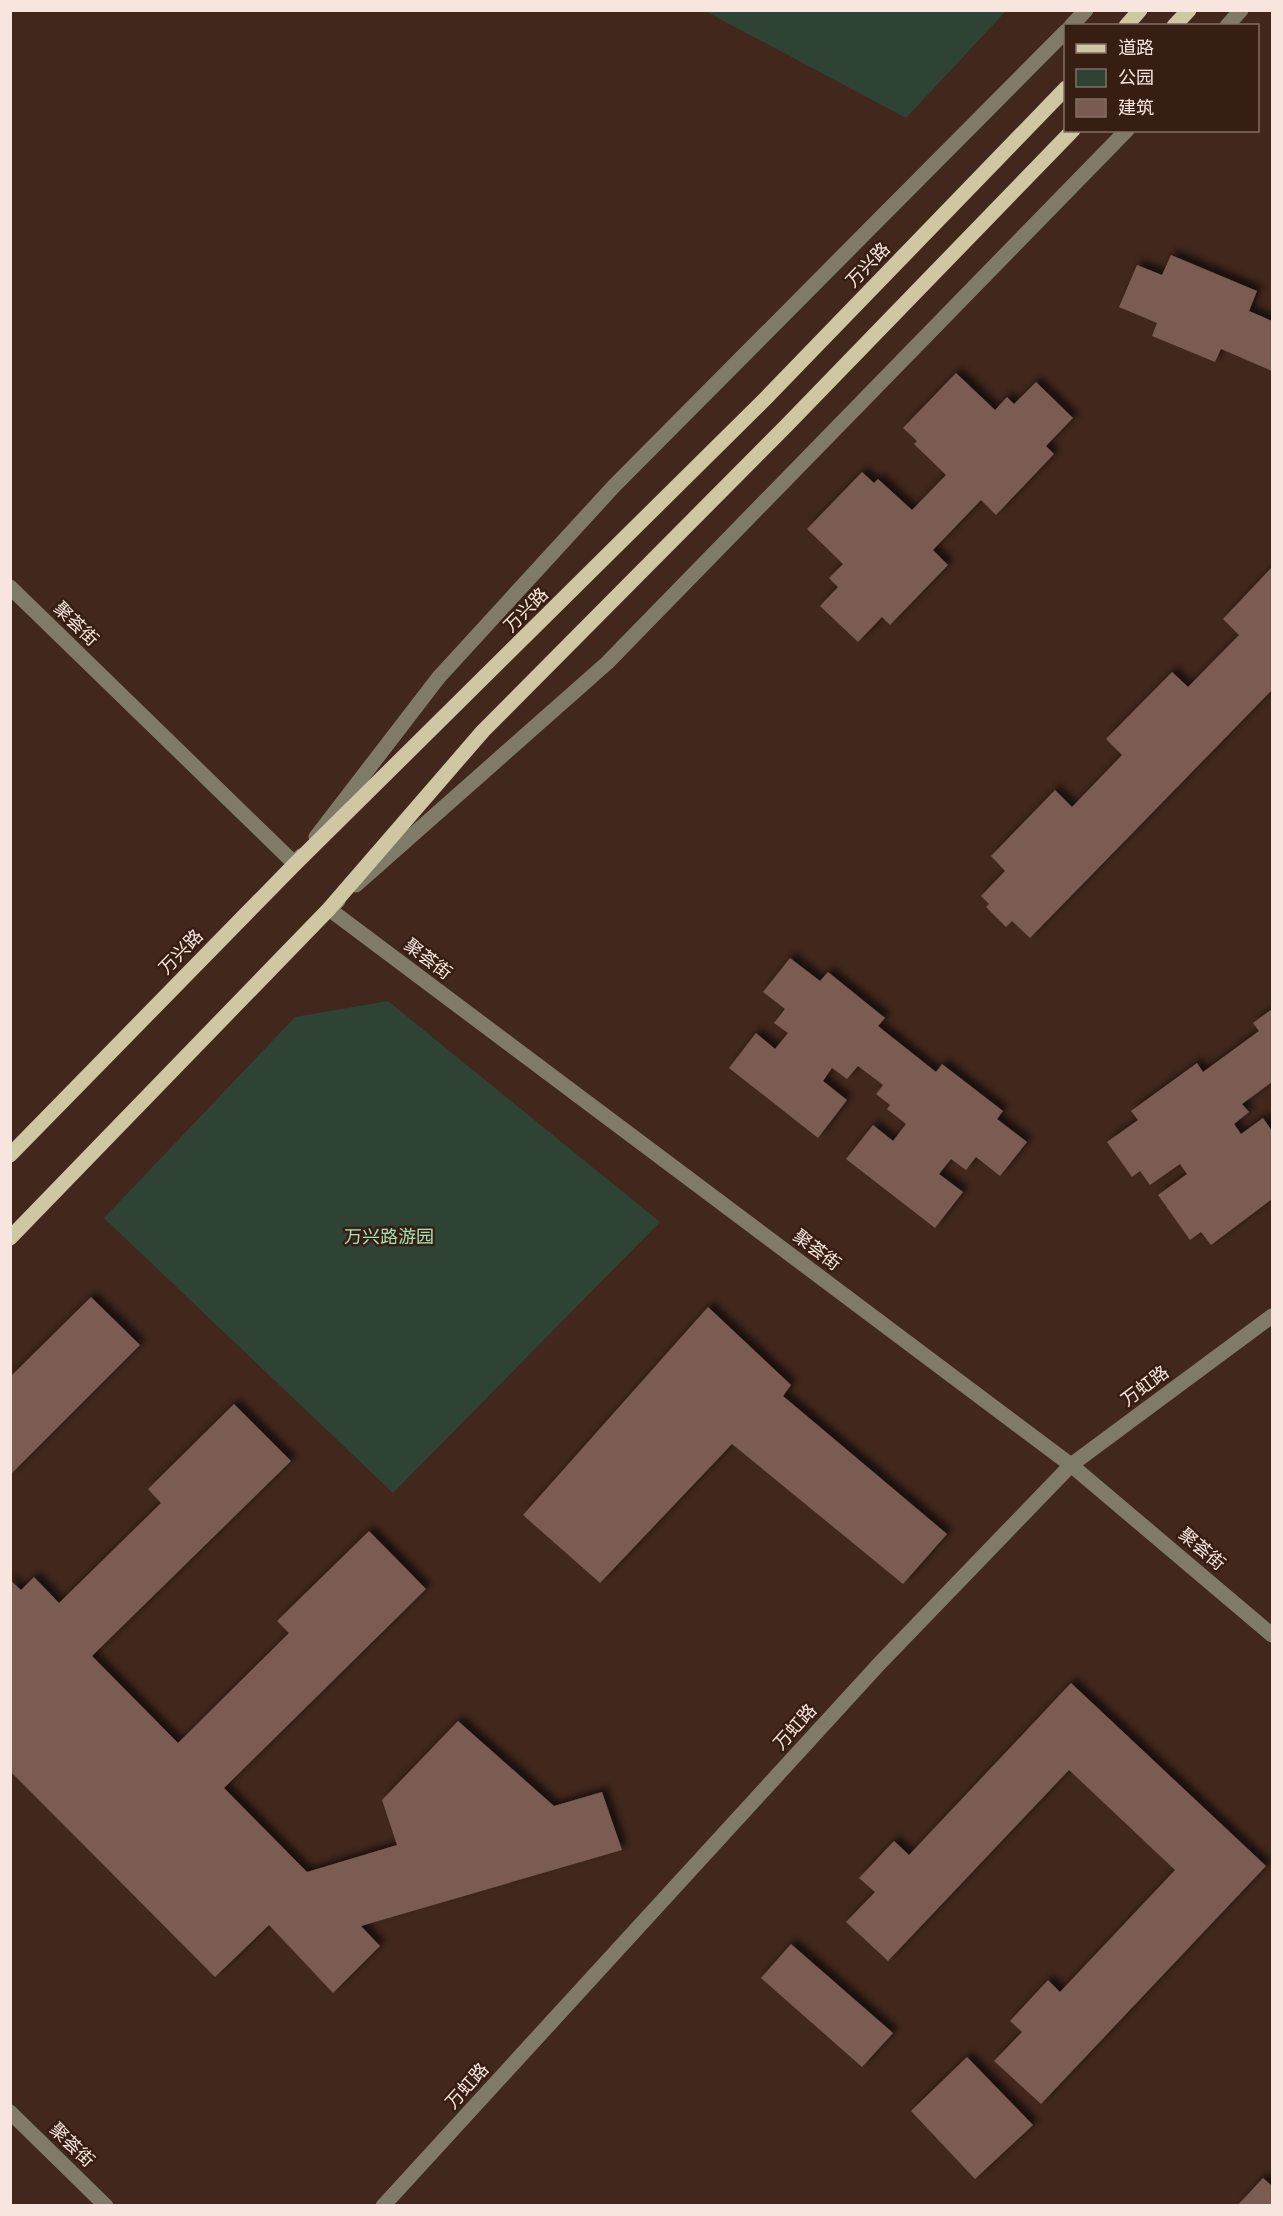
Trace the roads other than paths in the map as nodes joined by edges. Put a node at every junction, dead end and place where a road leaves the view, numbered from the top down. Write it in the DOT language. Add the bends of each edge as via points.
graph roads {
  1 [pos="1086,10"];
  2 [pos="1140,10"];
  3 [pos="1189,10"];
  4 [pos="1241,10"];
  5 [pos="1073,24"];
  6 [pos="1128,24"];
  7 [pos="1176,24"];
  8 [pos="1229,24"];
  9 [pos="1064,33"];
  10 [pos="1064,89"];
  11 [pos="1071,132"];
  12 [pos="1125,132"];
  13 [pos="10,587"];
  14 [pos="295,864"];
  15 [pos="329,909"];
  16 [pos="10,1155"];
  17 [pos="10,1238"];
  18 [pos="1272,1316"];
  19 [pos="1071,1465"];
  20 [pos="1272,1635"];
  21 [pos="10,2112"];
  22 [pos="106,2205"];
  23 [pos="383,2205"];
  1 -- 5 [label="street"];
  2 -- 6 [label="main road"];
  3 -- 7 [label="main road"];
  4 -- 8 [label="street"];
  9 -- 14 [label="street" via="614,486 439,677"];
  10 -- 14 [label="main road, 万兴路" via="766,398"];
  11 -- 15 [label="main road" via="483,731"];
  12 -- 15 [label="street" via="607,663"];
  13 -- 14 [label="street, 聚荟街"];
  14 -- 16 [label="main road, 万兴路"];
  15 -- 17 [label="main road"];
  15 -- 19 [label="street, 聚荟街"];
  18 -- 19 [label="street, 万虹路"];
  19 -- 20 [label="street, 聚荟街"];
  19 -- 23 [label="street, 万虹路" via="872,1672"];
  21 -- 22 [label="street, 聚荟街"];
}
